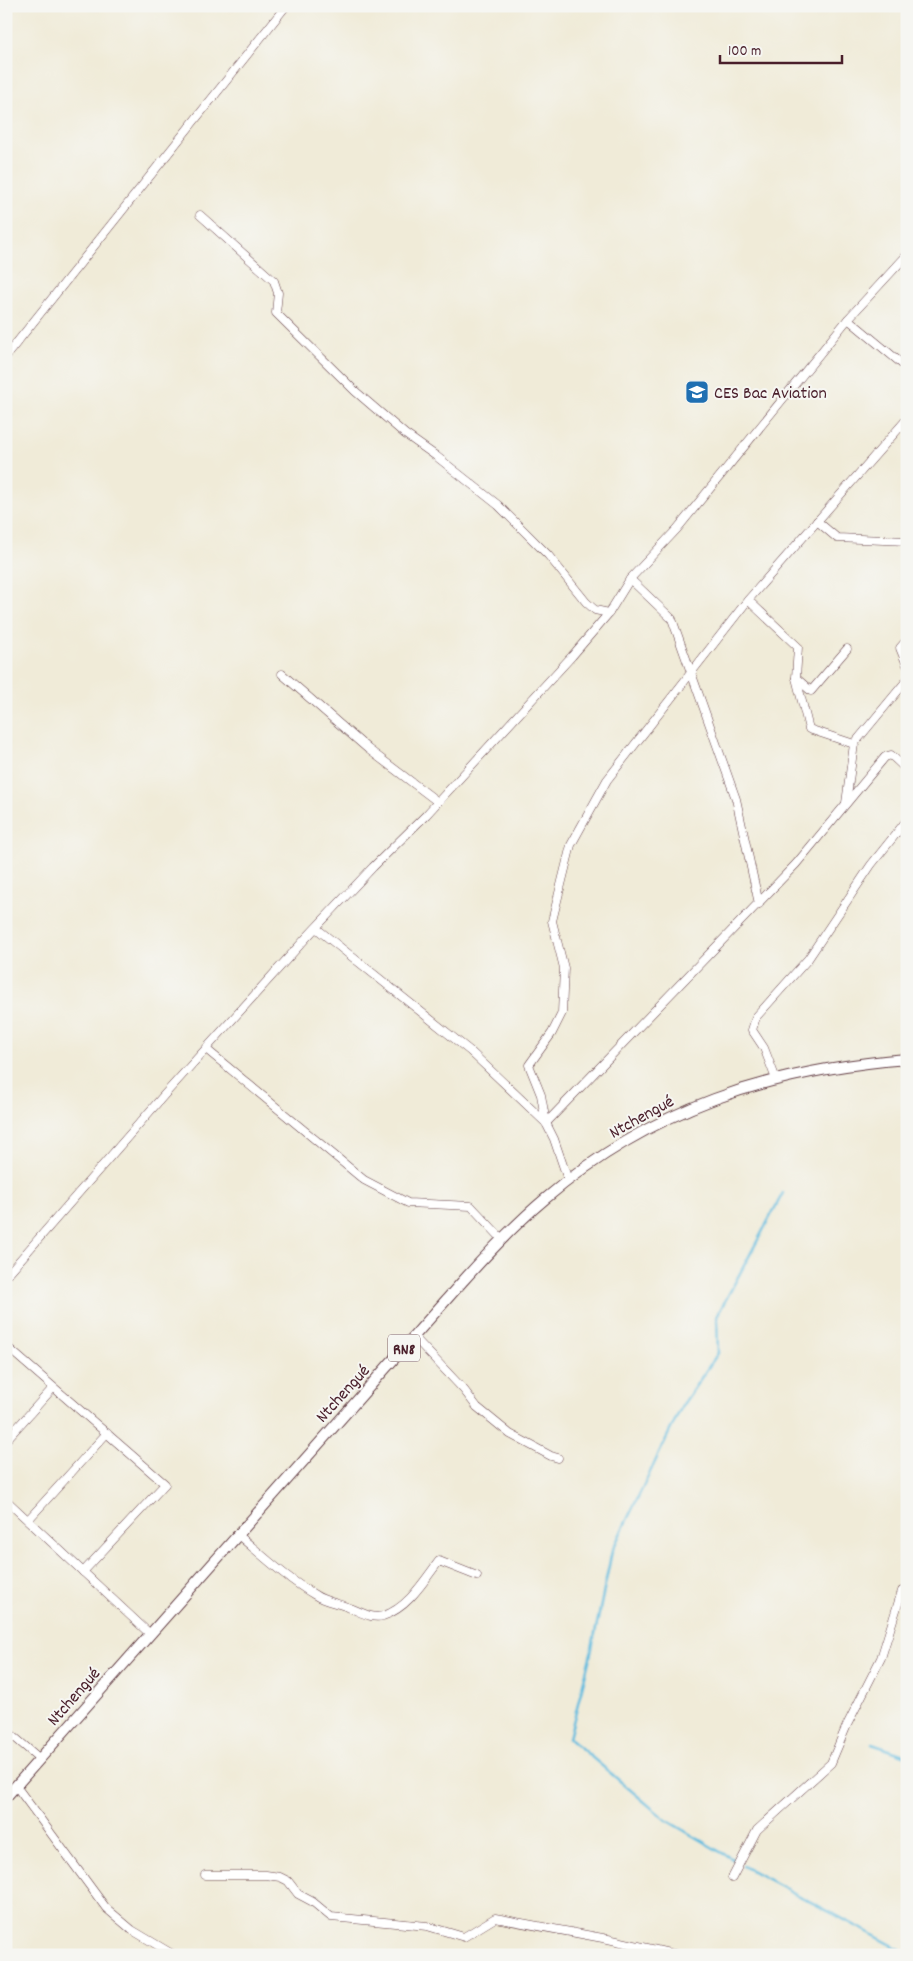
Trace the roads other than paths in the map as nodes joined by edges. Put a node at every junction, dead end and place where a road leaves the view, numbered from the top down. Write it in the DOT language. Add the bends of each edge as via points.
graph roads {
  1 [pos="286,6"];
  2 [pos="200,215"];
  3 [pos="907,255"];
  4 [pos="848,318"];
  5 [pos="6,356"];
  6 [pos="907,368"];
  7 [pos="907,419"];
  8 [pos="817,521"];
  9 [pos="907,541"];
  10 [pos="630,579"];
  11 [pos="748,600"];
  12 [pos="609,613"];
  13 [pos="907,640"];
  14 [pos="847,649"];
  15 [pos="907,664"];
  16 [pos="282,674"];
  17 [pos="692,674"];
  18 [pos="796,678"];
  19 [pos="907,680"];
  20 [pos="854,744"];
  21 [pos="907,770"];
  22 [pos="438,802"];
  23 [pos="846,804"];
  24 [pos="907,820"];
  25 [pos="759,904"];
  26 [pos="316,928"];
  27 [pos="206,1049"];
  28 [pos="907,1058"];
  29 [pos="776,1079"];
  30 [pos="546,1123"];
  31 [pos="568,1180"];
  32 [pos="502,1239"];
  33 [pos="6,1276"];
  34 [pos="414,1337"];
  35 [pos="6,1346"];
  36 [pos="53,1388"];
  37 [pos="107,1433"];
  38 [pos="6,1440"];
  39 [pos="558,1458"];
  40 [pos="6,1500"];
  41 [pos="28,1520"];
  42 [pos="236,1534"];
  43 [pos="83,1572"];
  44 [pos="477,1576"];
  45 [pos="907,1592"];
  46 [pos="150,1634"];
  47 [pos="6,1730"];
  48 [pos="40,1759"];
  49 [pos="16,1786"];
  50 [pos="6,1797"];
  51 [pos="205,1875"];
  52 [pos="732,1878"];
  53 [pos="174,1955"];
  54 [pos="678,1955"];
  1 -- 5 [label="street"];
  2 -- 12 [label="street" via="274,281 278,293 276,313 355,391 498,505 548,555 586,602 595,610"];
  3 -- 4 [label="street"];
  4 -- 6 [label="street"];
  4 -- 10 [label="street" via="677,529"];
  7 -- 8 [label="street"];
  8 -- 9 [label="street" via="837,538"];
  8 -- 11 [label="street"];
  10 -- 12 [label="street"];
  10 -- 17 [label="street" via="672,619"];
  11 -- 17 [label="street"];
  11 -- 18 [label="street" via="798,646"];
  12 -- 22 [label="street"];
  13 -- 15 [label="street" via="900,648"];
  14 -- 18 [label="street" via="811,691"];
  16 -- 22 [label="street" via="368,749"];
  17 -- 25 [label="street" via="736,799"];
  17 -- 30 [label="street" via="607,780 571,845 552,920 564,968 562,1013 529,1065 541,1095"];
  18 -- 20 [label="street" via="809,729"];
  19 -- 20 [label="street"];
  20 -- 23 [label="street"];
  21 -- 23 [label="street" via="891,755 885,757"];
  22 -- 26 [label="street"];
  23 -- 25 [label="street"];
  24 -- 29 [label="street" via="871,866 808,959 756,1017 752,1030 764,1048"];
  25 -- 30 [label="street"];
  26 -- 27 [label="street"];
  26 -- 30 [label="street" via="470,1051"];
  27 -- 32 [label="street" via="364,1180 408,1203 471,1206"];
  27 -- 33 [label="street"];
  28 -- 29 [label="main road, Ntchengué / RN8" via="830,1067"];
  29 -- 31 [label="main road, Ntchengué / RN8" via="725,1094 671,1117 622,1144"];
  30 -- 31 [label="street"];
  31 -- 32 [label="main road, Ntchengué / RN8"];
  32 -- 34 [label="main road, Ntchengué / RN8"];
  34 -- 39 [label="street" via="477,1407 510,1434"];
  34 -- 42 [label="main road, Ntchengué / RN8"];
  35 -- 36 [label="street"];
  36 -- 37 [label="street"];
  36 -- 38 [label="street"];
  37 -- 41 [label="street"];
  37 -- 43 [label="street" via="165,1484"];
  40 -- 41 [label="street"];
  41 -- 43 [label="street"];
  42 -- 44 [label="street" via="316,1596 369,1616 383,1616 406,1602 439,1561"];
  42 -- 46 [label="main road, Ntchengué / RN8"];
  43 -- 46 [label="street"];
  45 -- 52 [label="street" via="902,1591 881,1658 831,1763 757,1830"];
  46 -- 48 [label="main road, Ntchengué / RN8"];
  47 -- 48 [label="street"];
  48 -- 49 [label="main road, Ntchengué / RN8"];
  49 -- 50 [label="main road, Ntchengué / RN8"];
  49 -- 53 [label="street" via="106,1908 132,1930"];
  51 -- 54 [label="street" via="280,1877 331,1917 426,1926 464,1937 495,1918"];
}
